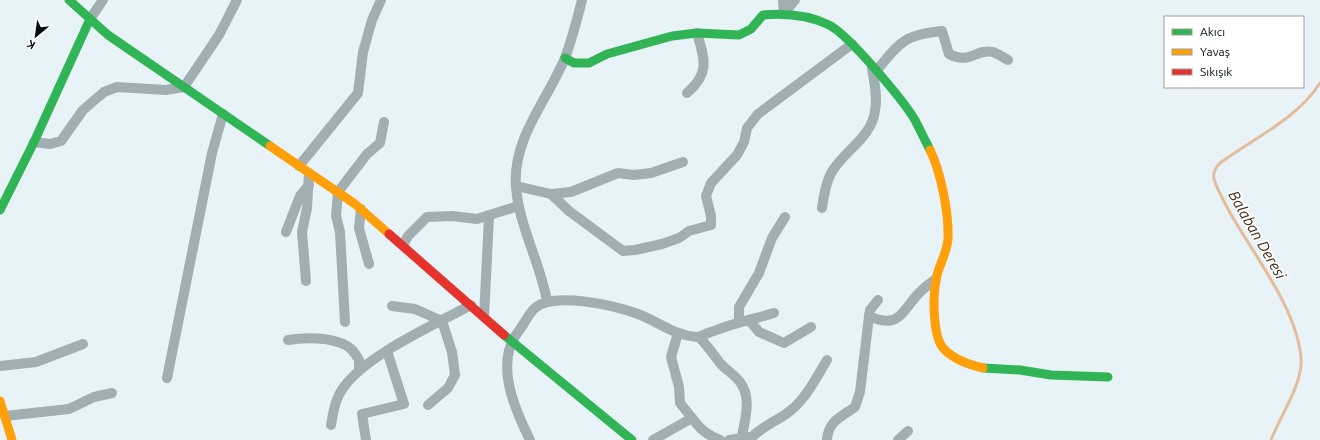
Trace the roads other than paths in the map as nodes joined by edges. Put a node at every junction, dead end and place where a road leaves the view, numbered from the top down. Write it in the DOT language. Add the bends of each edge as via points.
graph roads {
  1 [pos="69,0"];
  2 [pos="103,0"];
  3 [pos="237,0"];
  4 [pos="381,0"];
  5 [pos="582,0"];
  6 [pos="782,0"];
  7 [pos="796,0"];
  8 [pos="784,13"];
  9 [pos="90,19"];
  10 [pos="697,33"];
  11 [pos="852,44"];
  12 [pos="565,58"];
  13 [pos="1008,60"];
  14 [pos="874,69"];
  15 [pos="184,87"];
  16 [pos="687,93"];
  17 [pos="223,114"];
  18 [pos="384,122"];
  19 [pos="34,142"];
  20 [pos="683,162"];
  21 [pos="299,166"];
  22 [pos="310,173"];
  23 [pos="309,185"];
  24 [pos="516,186"];
  25 [pos="338,192"];
  26 [pos="551,194"];
  27 [pos="518,206"];
  28 [pos="822,208"];
  29 [pos="361,209"];
  30 [pos="0,210"];
  31 [pos="489,217"];
  32 [pos="785,217"];
  33 [pos="286,232"];
  34 [pos="403,245"];
  35 [pos="369,264"];
  36 [pos="936,279"];
  37 [pos="306,281"];
  38 [pos="878,300"];
  39 [pos="547,301"];
  40 [pos="470,305"];
  41 [pos="392,306"];
  42 [pos="774,313"];
  43 [pos="869,316"];
  44 [pos="484,317"];
  45 [pos="442,321"];
  46 [pos="744,321"];
  47 [pos="345,322"];
  48 [pos="811,327"];
  49 [pos="678,333"];
  50 [pos="698,337"];
  51 [pos="288,340"];
  52 [pos="511,341"];
  53 [pos="82,344"];
  54 [pos="387,351"];
  55 [pos="828,360"];
  56 [pos="0,366"];
  57 [pos="359,369"];
  58 [pos="1108,377"];
  59 [pos="167,378"];
  60 [pos="112,394"];
  61 [pos="0,401"];
  62 [pos="428,405"];
  63 [pos="5,416"];
  64 [pos="692,418"];
  65 [pos="331,425"];
  66 [pos="908,431"];
  67 [pos="750,438"];
  68 [pos="12,440"];
  69 [pos="366,440"];
  70 [pos="530,440"];
  71 [pos="632,440"];
  72 [pos="653,440"];
  73 [pos="720,440"];
  74 [pos="729,440"];
  75 [pos="826,440"];
  76 [pos="898,440"];
  1 -- 9 [label="street"];
  2 -- 9 [label="street"];
  3 -- 15 [label="street" via="219,35"];
  4 -- 21 [label="street" via="362,52 358,93"];
  5 -- 12 [label="street"];
  6 -- 8 [label="street"];
  7 -- 8 [label="street"];
  8 -- 10 [label="street" via="763,15 751,29 739,35"];
  8 -- 11 [label="street" via="830,25"];
  9 -- 15 [label="street" via="108,36"];
  9 -- 19 [label="street"];
  10 -- 12 [label="street" via="672,36 607,54 589,63 574,63"];
  10 -- 16 [label="street" via="704,55 704,65 702,76 696,86"];
  11 -- 14 [label="street"];
  11 -- 26 [label="street" via="758,114 750,123 737,155 711,183 706,196 711,225 689,231 662,244 623,251 569,211"];
  12 -- 24 [label="street" via="526,130 516,170"];
  13 -- 14 [label="street" via="993,52 958,59 949,54 942,30 909,37 900,42"];
  14 -- 28 [label="street" via="876,111 857,144 833,170"];
  14 -- 36 [label="street" via="914,119 938,171 948,239 946,256"];
  15 -- 17 [label="street"];
  15 -- 19 [label="street" via="166,90 117,87 104,92 83,110 61,141 50,144"];
  17 -- 21 [label="street"];
  17 -- 59 [label="street" via="212,153"];
  18 -- 25 [label="street" via="380,143"];
  19 -- 30 [label="street"];
  20 -- 26 [label="street" via="651,173 618,173 571,192"];
  21 -- 22 [label="street"];
  22 -- 23 [label="street"];
  22 -- 25 [label="street"];
  23 -- 33 [label="street" via="300,196"];
  23 -- 37 [label="street" via="302,232"];
  24 -- 26 [label="street"];
  24 -- 27 [label="street"];
  25 -- 29 [label="street"];
  25 -- 47 [label="street" via="336,216 340,232"];
  27 -- 31 [label="street"];
  27 -- 39 [label="street" via="543,280"];
  29 -- 34 [label="street"];
  29 -- 35 [label="street" via="359,228"];
  31 -- 34 [label="street" via="427,217 408,236"];
  31 -- 44 [label="street"];
  32 -- 46 [label="street" via="772,238 759,273 739,307"];
  34 -- 40 [label="street"];
  36 -- 43 [label="street" via="919,293 897,319 878,320"];
  36 -- 58 [label="street" via="936,332 944,350 967,364 985,369"];
  38 -- 43 [label="street" via="870,310"];
  39 -- 49 [label="street" via="589,302 616,308 639,315"];
  39 -- 52 [label="street" via="536,307"];
  40 -- 44 [label="street"];
  40 -- 45 [label="street"];
  41 -- 45 [label="street" via="415,309"];
  42 -- 46 [label="street"];
  43 -- 75 [label="street" via="860,392 855,407 837,417 829,426"];
  44 -- 52 [label="street"];
  45 -- 54 [label="street"];
  45 -- 62 [label="street" via="452,352 455,375 448,388"];
  46 -- 48 [label="street" via="759,332 784,343"];
  46 -- 50 [label="street"];
  49 -- 50 [label="street"];
  49 -- 64 [label="street" via="671,357 679,387 680,403"];
  50 -- 67 [label="street" via="741,383 746,395"];
  51 -- 57 [label="street" via="301,337 334,341 347,346 359,360"];
  52 -- 70 [label="street" via="506,374 513,404"];
  52 -- 71 [label="street"];
  53 -- 56 [label="street" via="36,362"];
  54 -- 57 [label="street"];
  54 -- 69 [label="street" via="404,404 362,414"];
  55 -- 67 [label="street" via="802,401 760,428"];
  57 -- 65 [label="street" via="340,391 335,402"];
  60 -- 63 [label="street" via="94,397 69,409"];
  61 -- 63 [label="street"];
  63 -- 68 [label="street"];
  64 -- 72 [label="street"];
  64 -- 73 [label="street" via="699,428"];
  66 -- 76 [label="street"];
  67 -- 74 [label="street"];
}
